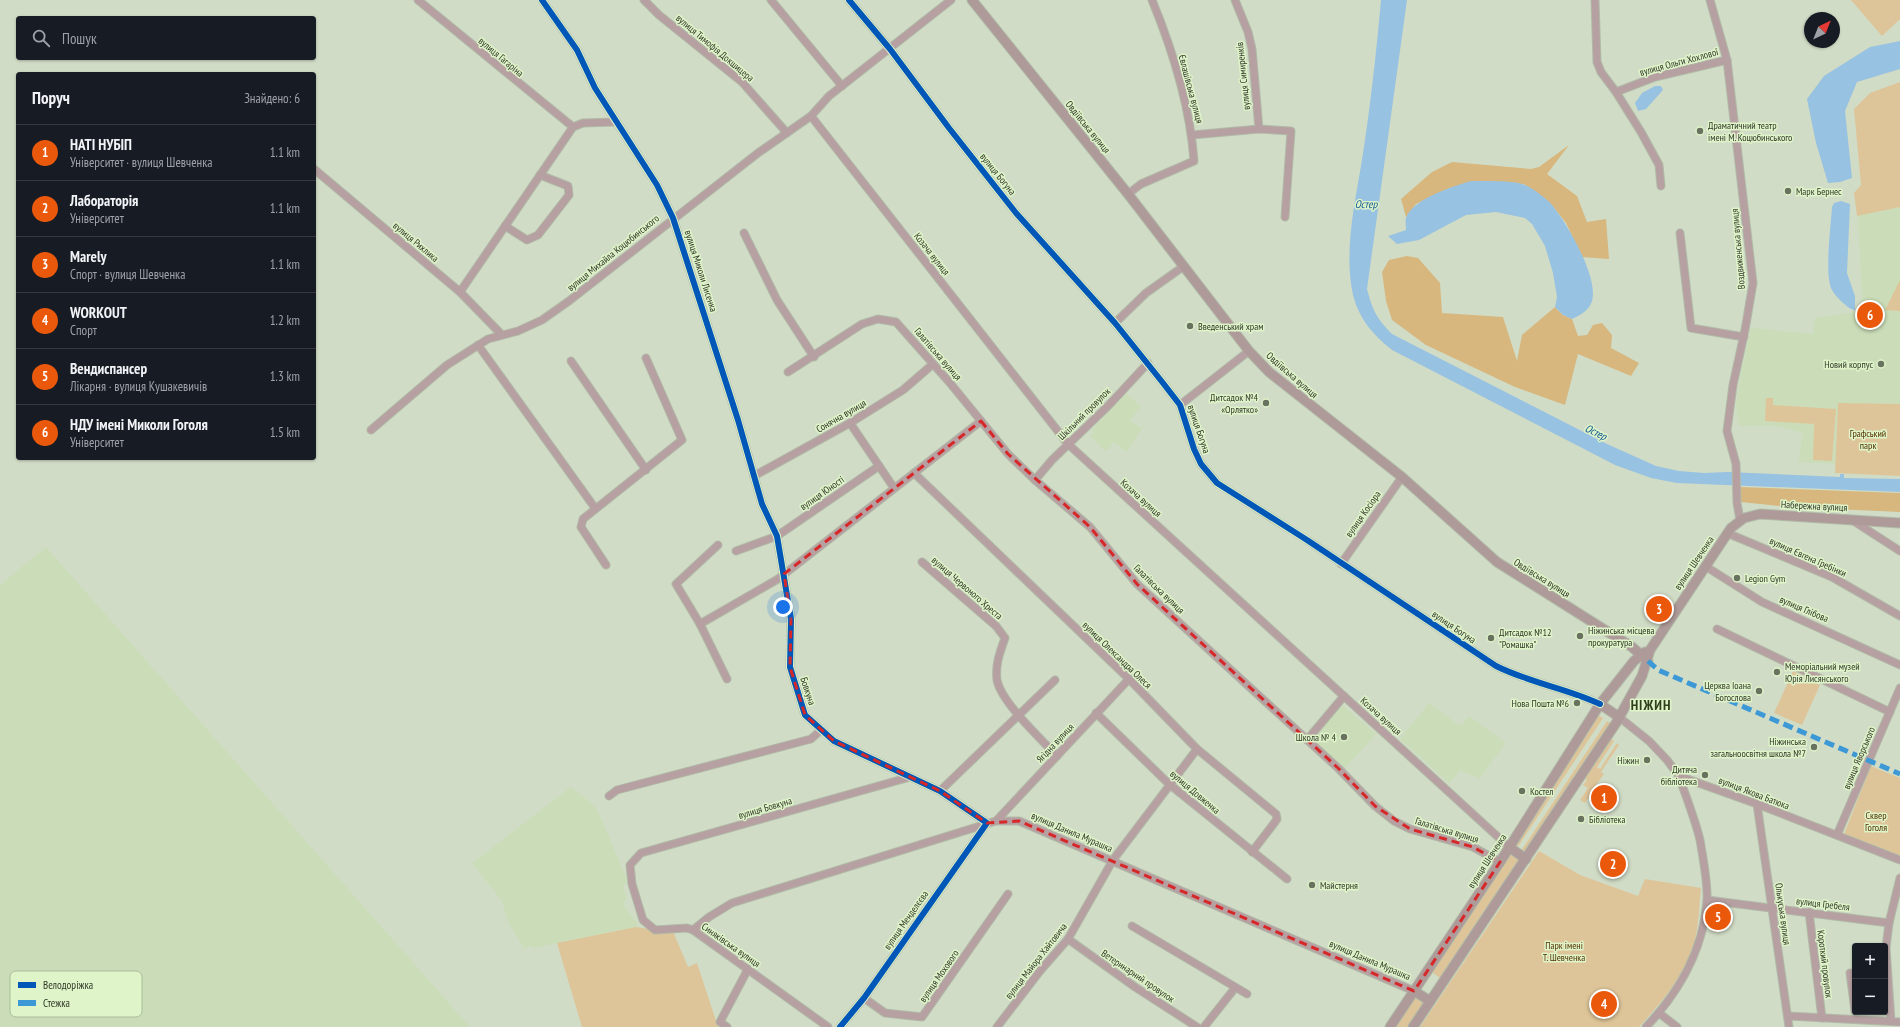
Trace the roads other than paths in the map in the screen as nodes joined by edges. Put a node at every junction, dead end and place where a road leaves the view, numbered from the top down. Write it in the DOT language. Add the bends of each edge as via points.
graph roads {
  1 [pos="418,0"];
  2 [pos="542,0"];
  3 [pos="644,0"];
  4 [pos="771,0"];
  5 [pos="849,0"];
  6 [pos="951,0"];
  7 [pos="972,0"];
  8 [pos="1152,0"];
  9 [pos="1235,0"];
  10 [pos="1596,0"];
  11 [pos="1710,0"];
  12 [pos="890,49"];
  13 [pos="1727,60"];
  14 [pos="842,86"];
  15 [pos="1616,92"];
  16 [pos="812,116"];
  17 [pos="616,122"];
  18 [pos="573,127"];
  19 [pos="1259,129"];
  20 [pos="786,133"];
  21 [pos="1192,135"];
  22 [pos="316,170"];
  23 [pos="540,175"];
  24 [pos="1660,186"];
  25 [pos="1128,194"];
  26 [pos="1285,217"];
  27 [pos="673,218"];
  28 [pos="506,226"];
  29 [pos="744,233"];
  30 [pos="1680,233"];
  31 [pos="1184,266"];
  32 [pos="460,292"];
  33 [pos="1115,323"];
  34 [pos="501,334"];
  35 [pos="1744,337"];
  36 [pos="478,345"];
  37 [pos="1249,352"];
  38 [pos="814,356"];
  39 [pos="646,358"];
  40 [pos="571,361"];
  41 [pos="1148,362"];
  42 [pos="933,364"];
  43 [pos="788,372"];
  44 [pos="1180,404"];
  45 [pos="981,422"];
  46 [pos="850,423"];
  47 [pos="371,430"];
  48 [pos="1068,444"];
  49 [pos="879,466"];
  50 [pos="646,470"];
  51 [pos="914,473"];
  52 [pos="754,476"];
  53 [pos="1402,477"];
  54 [pos="1035,480"];
  55 [pos="894,488"];
  56 [pos="595,508"];
  57 [pos="1851,519"];
  58 [pos="1740,520"];
  59 [pos="1900,523"];
  60 [pos="1729,531"];
  61 [pos="777,536"];
  62 [pos="718,545"];
  63 [pos="736,551"];
  64 [pos="1900,551"];
  65 [pos="922,562"];
  66 [pos="1341,564"];
  67 [pos="606,565"];
  68 [pos="1705,566"];
  69 [pos="784,574"];
  70 [pos="1900,616"];
  71 [pos="700,624"];
  72 [pos="1717,629"];
  73 [pos="1650,650"];
  74 [pos="1640,655"];
  75 [pos="1648,661"];
  76 [pos="1900,665"];
  77 [pos="728,678"];
  78 [pos="1129,679"];
  79 [pos="1055,680"];
  80 [pos="1900,688"];
  81 [pos="1344,696"];
  82 [pos="1600,704"];
  83 [pos="1890,712"];
  84 [pos="1096,713"];
  85 [pos="1019,715"];
  86 [pos="1619,717"];
  87 [pos="821,730"];
  88 [pos="1307,740"];
  89 [pos="1197,749"];
  90 [pos="1057,756"];
  91 [pos="1679,776"];
  92 [pos="910,777"];
  93 [pos="1170,784"];
  94 [pos="940,791"];
  95 [pos="609,796"];
  96 [pos="1757,804"];
  97 [pos="996,820"];
  98 [pos="986,824"];
  99 [pos="1837,835"];
  100 [pos="1509,847"];
  101 [pos="1252,852"];
  102 [pos="1526,859"];
  103 [pos="1113,860"];
  104 [pos="1900,860"];
  105 [pos="1500,862"];
  106 [pos="630,865"];
  107 [pos="1900,878"];
  108 [pos="1287,879"];
  109 [pos="1008,894"];
  110 [pos="1707,900"];
  111 [pos="1772,908"];
  112 [pos="1809,912"];
  113 [pos="1889,923"];
  114 [pos="1132,926"];
  115 [pos="693,930"];
  116 [pos="1068,940"];
  117 [pos="748,969"];
  118 [pos="1850,973"];
  119 [pos="1235,988"];
  120 [pos="1852,989"];
  121 [pos="1414,990"];
  122 [pos="1247,994"];
  123 [pos="864,998"];
  124 [pos="1430,1001"];
  125 [pos="1659,1013"];
  126 [pos="1852,1014"];
  127 [pos="1856,1015"];
  128 [pos="1788,1016"];
  129 [pos="1822,1018"];
  130 [pos="1891,1021"];
  131 [pos="1900,1022"];
  132 [pos="1864,1023"];
  133 [pos="718,1024"];
  134 [pos="727,1027"];
  135 [pos="828,1027"];
  136 [pos="840,1027"];
  137 [pos="997,1027"];
  138 [pos="1197,1027"];
  139 [pos="1204,1027"];
  140 [pos="1390,1027"];
  141 [pos="1413,1027"];
  142 [pos="1646,1027"];
  143 [pos="1677,1027"];
  144 [pos="1789,1027"];
  1 -- 18 [label="street, вулиця Гагаріна"];
  2 -- 17 [label="street, вулиця Миколи Лисенка" via="577,50 595,88"];
  3 -- 20 [label="street, вулиця Тимофія Докшицера" via="742,82"];
  4 -- 14 [label="street"];
  5 -- 12 [label="street, вулиця Богуна"];
  6 -- 12 [label="street, вулиця Михайла Коцюбинського"];
  7 -- 25 [label="main road, Овдіївська вулиця"];
  8 -- 21 [label="street, Євлашівська вулиця" via="1162,23"];
  9 -- 19 [label="street, вулиця Симиренків" via="1252,49"];
  10 -- 15 [label="street" via="1597,62"];
  11 -- 13 [label="street, Воздвиженська вулиця"];
  12 -- 14 [label="street, вулиця Михайла Коцюбинського"];
  12 -- 33 [label="street, вулиця Богуна" via="1016,213"];
  13 -- 15 [label="street, вулиця Ольги Хохлової" via="1655,77"];
  13 -- 35 [label="street, Воздвиженська вулиця" via="1753,283"];
  14 -- 16 [label="street, вулиця Михайла Коцюбинського" via="829,96"];
  15 -- 24 [label="street" via="1659,166"];
  16 -- 20 [label="street, вулиця Михайла Коцюбинського"];
  16 -- 48 [label="street, Козача вулиця"];
  17 -- 18 [label="street" via="583,123"];
  17 -- 27 [label="street, вулиця Миколи Лисенка" via="657,185"];
  18 -- 23 [label="street"];
  19 -- 21 [label="street"];
  19 -- 26 [label="street" via="1291,131"];
  20 -- 27 [label="street, вулиця Михайла Коцюбинського"];
  21 -- 25 [label="street, Євлашівська вулиця" via="1194,160 1141,184"];
  22 -- 32 [label="street, вулиця Рихлика"];
  23 -- 28 [label="street"];
  23 -- 28 [label="street" via="568,186 569,195 538,236 527,240"];
  25 -- 31 [label="main road, Овдіївська вулиця"];
  27 -- 34 [label="street, вулиця Михайла Коцюбинського" via="542,320 518,331"];
  27 -- 52 [label="street, вулиця Миколи Лисенка"];
  28 -- 32 [label="street"];
  29 -- 38 [label="street" via="777,300"];
  30 -- 35 [label="street" via="1691,328"];
  31 -- 33 [label="street" via="1146,293"];
  31 -- 37 [label="main road, Овдіївська вулиця"];
  32 -- 34 [label="street, вулиця Рихлика"];
  33 -- 41 [label="street, вулиця Богуна"];
  34 -- 36 [label="street, вулиця Михайла Коцюбинського"];
  35 -- 58 [label="street, Воздвиженська вулиця" via="1733,385 1727,431 1736,464"];
  36 -- 47 [label="street, вулиця Михайла Коцюбинського" via="447,365"];
  36 -- 56 [label="street"];
  37 -- 44 [label="street"];
  37 -- 53 [label="main road, Овдіївська вулиця" via="1279,381"];
  38 -- 42 [label="street, Галатівська вулиця" via="862,324 878,319 896,322"];
  38 -- 43 [label="street, Галатівська вулиця"];
  39 -- 50 [label="street" via="682,440"];
  40 -- 50 [label="street"];
  41 -- 44 [label="street, вулиця Богуна"];
  41 -- 48 [label="street, Шкільний провулок"];
  42 -- 45 [label="street, Галатівська вулиця"];
  42 -- 46 [label="street, Сонячна вулиця" via="903,390"];
  44 -- 66 [label="street, вулиця Богуна" via="1201,464 1217,483 1308,540"];
  45 -- 51 [label="street"];
  45 -- 54 [label="street, Галатівська вулиця" via="1008,454"];
  46 -- 49 [label="street"];
  46 -- 52 [label="street, Сонячна вулиця"];
  48 -- 54 [label="street, Шкільний провулок"];
  48 -- 81 [label="street, Козача вулиця"];
  49 -- 55 [label="street"];
  49 -- 61 [label="street, вулиця Юності"];
  50 -- 56 [label="street"];
  51 -- 55 [label="street"];
  51 -- 78 [label="street, вулиця Олександра Олеся"];
  52 -- 61 [label="street, вулиця Миколи Лисенка" via="762,504"];
  53 -- 66 [label="street, вулиця Косіора"];
  53 -- 74 [label="main road, Овдіївська вулиця" via="1502,566 1632,647"];
  54 -- 88 [label="street, Галатівська вулиця" via="1090,527 1137,584"];
  55 -- 69 [label="street"];
  56 -- 67 [label="street" via="582,519 581,527"];
  57 -- 58 [label="main road, Набережна вулиця" via="1760,514"];
  57 -- 59 [label="main road, Набережна вулиця"];
  57 -- 64 [label="street"];
  58 -- 60 [label="main road, Набережна вулиця"];
  60 -- 68 [label="main road, вулиця Шевченка"];
  60 -- 70 [label="street, вулиця Євгена Гребінки" via="1832,577"];
  61 -- 63 [label="street, вулиця Юності"];
  61 -- 69 [label="street, вулиця Миколи Лисенка"];
  62 -- 71 [label="street" via="676,584"];
  65 -- 85 [label="street, вулиця Червоного Хреста" via="996,626 1005,638 998,656 997,680 1001,692"];
  66 -- 82 [label="street, вулиця Богуна" via="1496,666 1519,678 1574,693"];
  68 -- 73 [label="main road, вулиця Шевченка"];
  68 -- 76 [label="street, вулиця Глібова" via="1762,602"];
  69 -- 71 [label="street"];
  69 -- 87 [label="street, Бовкуна" via="792,619 790,667 805,715"];
  71 -- 77 [label="street"];
  72 -- 83 [label="street"];
  73 -- 74 [label="main road"];
  73 -- 75 [label="main road"];
  74 -- 75 [label="main road, Овдіївська вулиця"];
  74 -- 82 [label="main road, вулиця Шевченка"];
  75 -- 86 [label="main road"];
  78 -- 84 [label="street, Ягідна вулиця"];
  78 -- 89 [label="street, вулиця Олександра Олеся"];
  79 -- 85 [label="street"];
  80 -- 83 [label="street, вулиця Яворського"];
  81 -- 88 [label="street"];
  81 -- 100 [label="street, Козача вулиця"];
  82 -- 86 [label="main road"];
  82 -- 100 [label="main road, вулиця Шевченка"];
  83 -- 99 [label="street, вулиця Яворського"];
  84 -- 90 [label="street, Ягідна вулиця"];
  84 -- 93 [label="street, вулиця Довженка"];
  85 -- 90 [label="street, вулиця Червоного Хреста"];
  85 -- 94 [label="street"];
  86 -- 91 [label="street, вулиця Якова Батюка" via="1649,741"];
  86 -- 102 [label="main road"];
  87 -- 92 [label="street, Бовкуна" via="834,741"];
  87 -- 95 [label="street" via="811,739 617,790"];
  88 -- 105 [label="street, Галатівська вулиця" via="1394,821 1416,832 1473,847"];
  89 -- 93 [label="street, вулиця Майора Хайтовича"];
  89 -- 101 [label="street, вулиця Олександра Олеся" via="1276,814 1277,819"];
  90 -- 97 [label="street, Ягідна вулиця"];
  91 -- 96 [label="street, вулиця Якова Батюка"];
  91 -- 110 [label="street" via="1700,840"];
  92 -- 94 [label="street, Бовкуна"];
  92 -- 106 [label="street, вулиця Бовкуна" via="642,852"];
  93 -- 101 [label="street, вулиця Довженка"];
  93 -- 103 [label="street, вулиця Майора Хайтовича"];
  94 -- 98 [label="street, Бовкуна"];
  96 -- 99 [label="street, вулиця Якова Батюка"];
  96 -- 111 [label="street, Олькуська вулиця"];
  97 -- 98 [label="street, вулиця Данила Мурашка"];
  97 -- 103 [label="street, вулиця Данила Мурашка" via="1019,821"];
  98 -- 115 [label="street, вулиця Данила Мурашка" via="732,903"];
  98 -- 123 [label="street, вулиця Менделєєва"];
  99 -- 104 [label="street, вулиця Якова Батюка"];
  100 -- 102 [label="main road"];
  100 -- 105 [label="main road, вулиця Шевченка"];
  101 -- 108 [label="street, вулиця Довженка"];
  102 -- 124 [label="main road"];
  103 -- 116 [label="street, вулиця Майора Хайтовича"];
  103 -- 121 [label="street, вулиця Данила Мурашка"];
  105 -- 121 [label="main road, вулиця Шевченка"];
  106 -- 115 [label="street, Синяківська вулиця" via="632,884 643,920 655,930"];
  107 -- 113 [label="street"];
  109 -- 123 [label="street, вулиця Мохового" via="922,1017 885,1012"];
  110 -- 111 [label="street, вулиця Гребеля"];
  110 -- 125 [label="street" via="1696,953"];
  111 -- 112 [label="street, вулиця Гребеля"];
  111 -- 128 [label="street, Олькуська вулиця"];
  112 -- 113 [label="street, вулиця Гребеля"];
  112 -- 129 [label="street, Короткий провулок"];
  113 -- 130 [label="street" via="1886,956"];
  114 -- 119 [label="street"];
  115 -- 117 [label="street, Синяківська вулиця"];
  116 -- 137 [label="street, вулиця Майора Хайтовича"];
  116 -- 138 [label="street, Ветеринарний провулок"];
  117 -- 133 [label="street"];
  117 -- 135 [label="street, Синяківська вулиця"];
  118 -- 120 [label="street"];
  119 -- 122 [label="street"];
  119 -- 139 [label="street"];
  121 -- 124 [label="main road"];
  121 -- 140 [label="main road, вулиця Шевченка"];
  123 -- 136 [label="street, вулиця Менделєєва"];
  124 -- 141 [label="main road"];
  125 -- 142 [label="street"];
  125 -- 143 [label="street"];
  126 -- 129 [label="street"];
  127 -- 132 [label="street"];
  128 -- 129 [label="street"];
  128 -- 144 [label="street, Олькуська вулиця"];
  130 -- 131 [label="street"];
  130 -- 132 [label="street"];
  133 -- 134 [label="street"];
}
